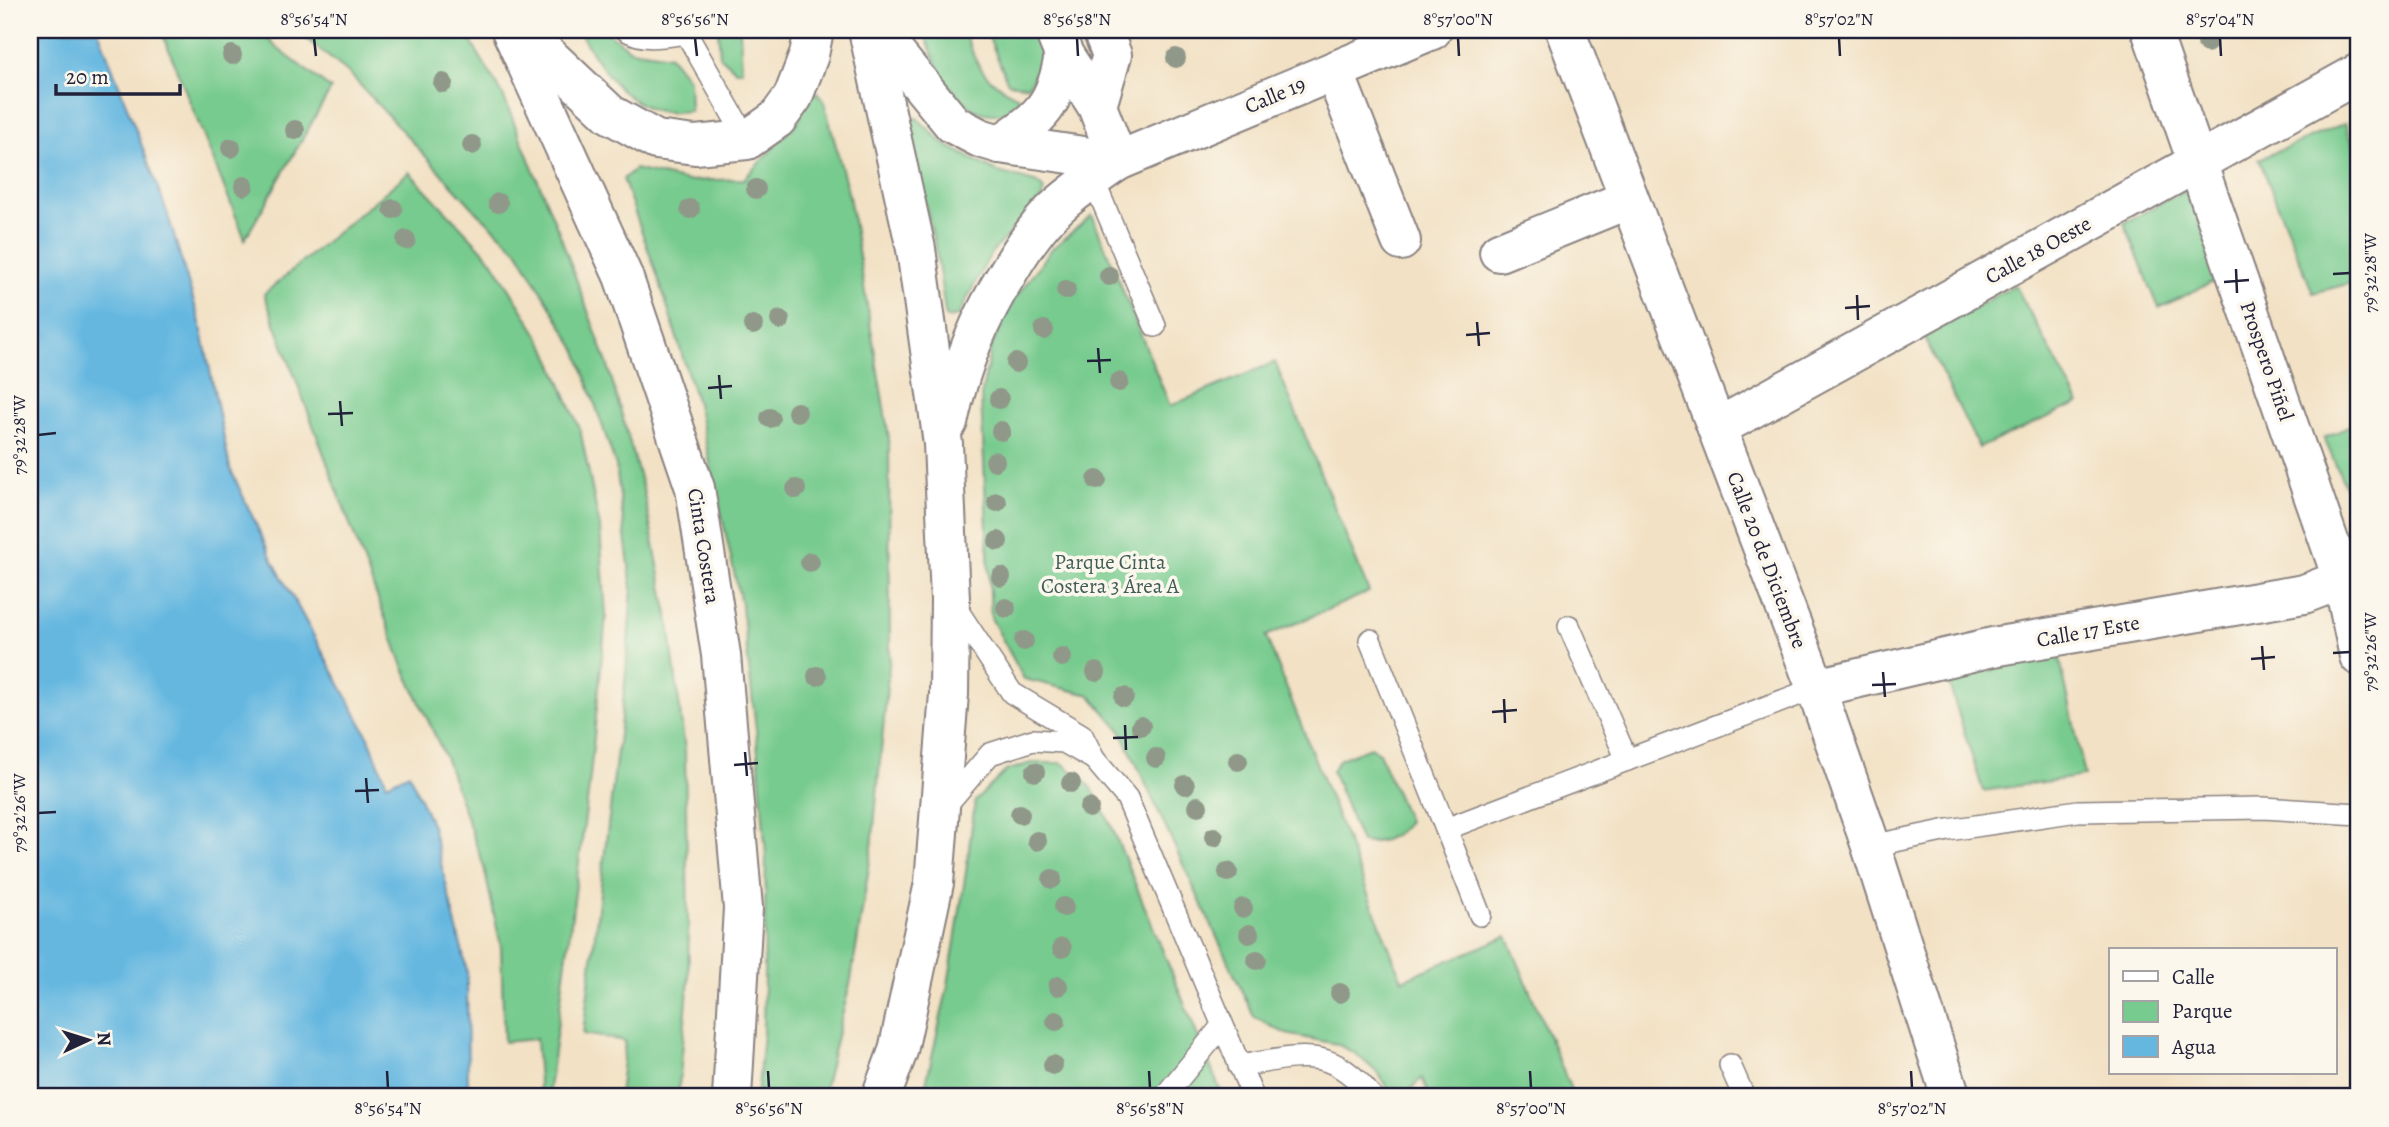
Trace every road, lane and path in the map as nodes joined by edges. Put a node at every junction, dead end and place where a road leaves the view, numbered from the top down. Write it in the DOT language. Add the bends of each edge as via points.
graph roads {
  1 [pos="511,30"];
  2 [pos="520,30"];
  3 [pos="626,30"];
  4 [pos="814,30"];
  5 [pos="868,30"];
  6 [pos="876,30"];
  7 [pos="1102,30"];
  8 [pos="1432,30"];
  9 [pos="1565,30"];
  10 [pos="2151,30"];
  11 [pos="687,31"];
  12 [pos="1059,42"];
  13 [pos="1334,71"];
  14 [pos="2359,73"];
  15 [pos="1097,106"];
  16 [pos="747,140"];
  17 [pos="1000,144"];
  18 [pos="2198,162"];
  19 [pos="1106,170"];
  20 [pos="1629,199"];
  21 [pos="1401,241"];
  22 [pos="1499,252"];
  23 [pos="1155,326"];
  24 [pos="1717,428"];
  25 [pos="943,444"];
  26 [pos="2351,577"];
  27 [pos="950,599"];
  28 [pos="1569,626"];
  29 [pos="1370,639"];
  30 [pos="2359,656"];
  31 [pos="1816,688"];
  32 [pos="1094,759"];
  33 [pos="1627,760"];
  34 [pos="941,812"];
  35 [pos="2359,814"];
  36 [pos="1446,829"];
  37 [pos="1871,846"];
  38 [pos="1480,915"];
  39 [pos="1222,1026"];
  40 [pos="1730,1065"];
  41 [pos="1239,1066"];
  42 [pos="732,1097"];
  43 [pos="881,1097"];
  44 [pos="1164,1097"];
  45 [pos="1252,1097"];
  46 [pos="1372,1097"];
  47 [pos="1744,1097"];
  48 [pos="1951,1097"];
  1 -- 42 [label="street, Cinta Costera" via="623,276 695,488 721,655 743,908"];
  2 -- 16 [label="street" via="610,114 656,140 695,145"];
  3 -- 11 [label="lane" via="655,37"];
  4 -- 16 [label="street" via="793,97 777,119"];
  5 -- 25 [label="street" via="916,249"];
  6 -- 17 [label="street" via="953,124"];
  7 -- 15 [label="street" via="1112,55"];
  8 -- 13 [label="street, Calle 19"];
  9 -- 20 [label="street, Calle 20 de Diciembre"];
  10 -- 18 [label="street, Prospero Piñel"];
  11 -- 16 [label="lane"];
  12 -- 15 [label="street"];
  12 -- 17 [label="street" via="1060,79 1047,106 1030,126"];
  13 -- 19 [label="street, Calle 19"];
  13 -- 21 [label="street"];
  14 -- 18 [label="street, Calle 18 Oeste"];
  15 -- 19 [label="street"];
  17 -- 19 [label="street"];
  18 -- 24 [label="street, Calle 18 Oeste"];
  18 -- 26 [label="street, Prospero Piñel"];
  19 -- 23 [label="lane"];
  19 -- 25 [label="street, Calle 19" via="1057,206 1024,246 986,306 958,377"];
  20 -- 22 [label="street"];
  20 -- 24 [label="street, Calle 20 de Diciembre"];
  24 -- 31 [label="street, Calle 20 de Diciembre"];
  25 -- 27 [label="street"];
  26 -- 30 [label="street, Prospero Piñel"];
  26 -- 31 [label="street, Calle 17 Este" via="2304,594 1993,647"];
  27 -- 32 [label="lane" via="1012,693 1082,735"];
  27 -- 34 [label="street"];
  28 -- 33 [label="lane"];
  29 -- 36 [label="lane"];
  31 -- 33 [label="lane"];
  31 -- 37 [label="street, Calle 20 de Diciembre"];
  32 -- 34 [label="lane" via="1064,742 1033,740 990,754"];
  32 -- 39 [label="lane" via="1127,798"];
  33 -- 36 [label="lane"];
  34 -- 43 [label="street" via="934,883 898,1051"];
  35 -- 37 [label="lane" via="2263,808 2078,811"];
  36 -- 38 [label="lane"];
  37 -- 48 [label="street, Calle 20 de Diciembre"];
  39 -- 41 [label="lane"];
  39 -- 44 [label="lane"];
  40 -- 47 [label="lane"];
  41 -- 45 [label="lane"];
  41 -- 46 [label="lane" via="1306,1056 1334,1062 1356,1077"];
}
